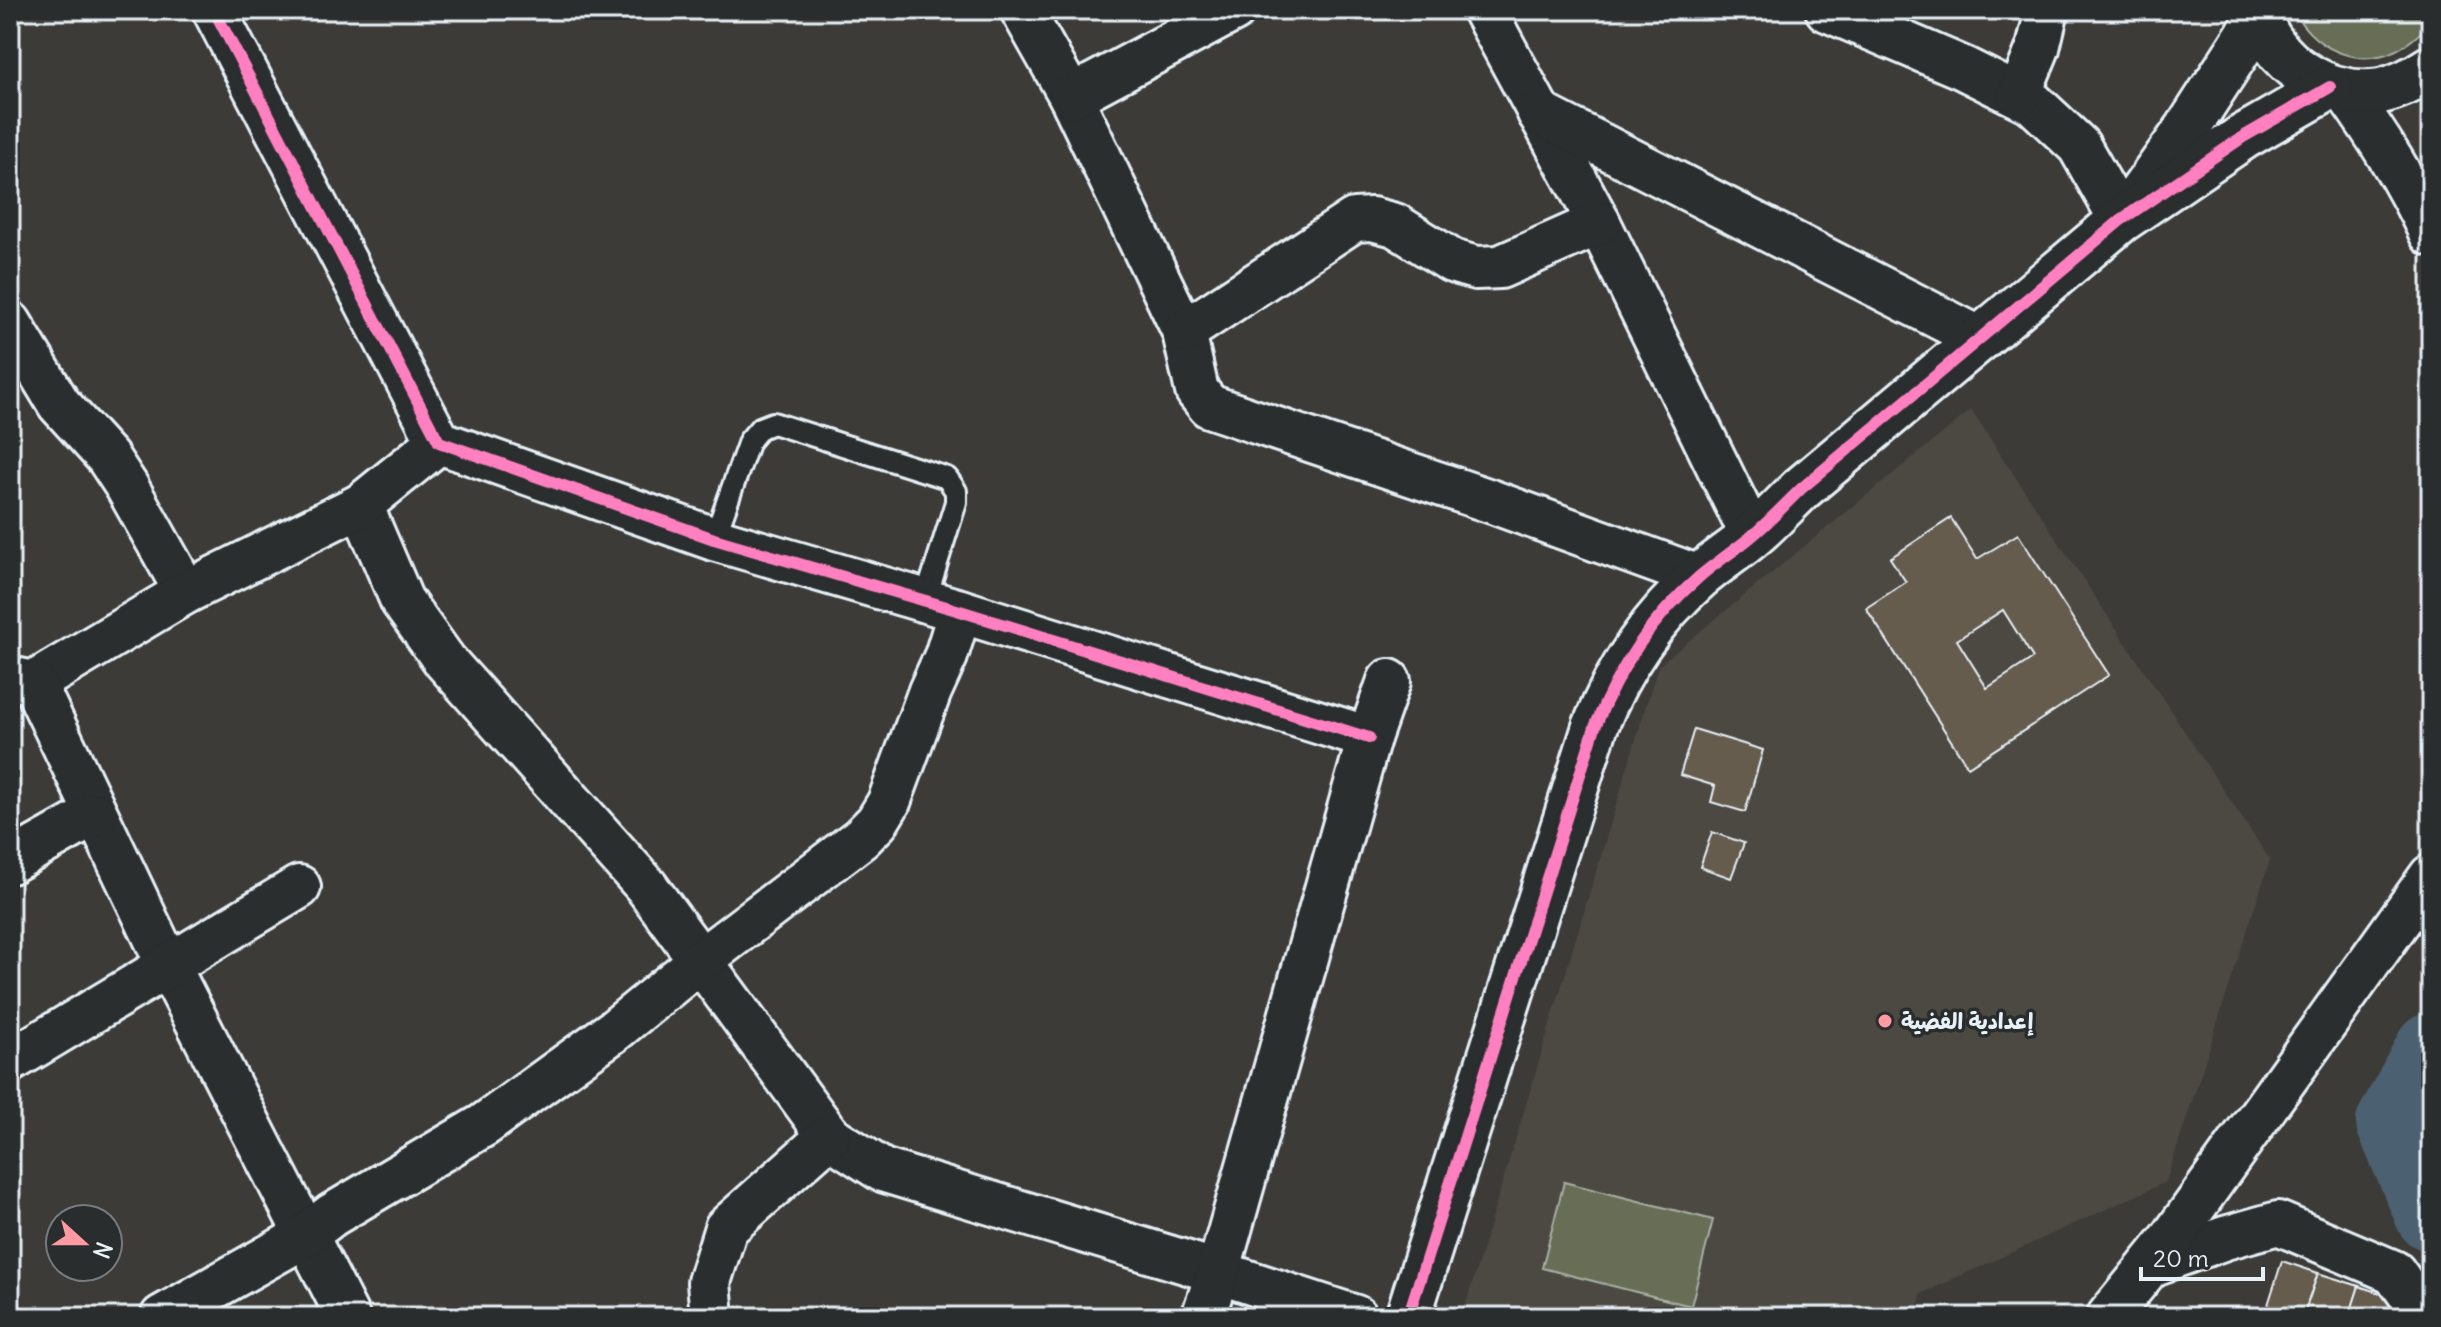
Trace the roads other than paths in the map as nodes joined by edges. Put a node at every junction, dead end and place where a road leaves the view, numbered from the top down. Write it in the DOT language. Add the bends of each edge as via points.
graph roads {
  1 [pos="214,10"];
  2 [pos="1022,10"];
  3 [pos="1234,10"];
  4 [pos="1484,10"];
  5 [pos="1827,10"];
  6 [pos="2047,10"];
  7 [pos="2258,14"];
  8 [pos="2431,68"];
  9 [pos="2338,89"];
  10 [pos="2019,95"];
  11 [pos="1071,97"];
  12 [pos="1539,113"];
  13 [pos="2121,220"];
  14 [pos="1599,223"];
  15 [pos="2431,234"];
  16 [pos="10,323"];
  17 [pos="1184,332"];
  18 [pos="1981,339"];
  19 [pos="439,442"];
  20 [pos="361,505"];
  21 [pos="1752,536"];
  22 [pos="714,539"];
  23 [pos="1699,577"];
  24 [pos="186,592"];
  25 [pos="942,606"];
  26 [pos="22,680"];
  27 [pos="1389,681"];
  28 [pos="1369,738"];
  29 [pos="95,814"];
  30 [pos="10,862"];
  31 [pos="2431,876"];
  32 [pos="299,887"];
  33 [pos="701,960"];
  34 [pos="169,967"];
  35 [pos="10,1061"];
  36 [pos="829,1136"];
  37 [pos="305,1236"];
  38 [pos="2151,1265"];
  39 [pos="1218,1272"];
  40 [pos="2129,1311"];
  41 [pos="162,1317"];
  42 [pos="348,1317"];
  43 [pos="712,1317"];
  44 [pos="1203,1317"];
  45 [pos="1356,1317"];
  46 [pos="1408,1317"];
  47 [pos="2426,1317"];
  1 -- 19 [label="street"];
  2 -- 11 [label="street"];
  3 -- 11 [label="street"];
  4 -- 12 [label="street"];
  5 -- 10 [label="street"];
  6 -- 10 [label="street"];
  7 -- 9 [label="street" via="2275,48 2299,72"];
  7 -- 13 [label="street" via="2188,128"];
  8 -- 9 [label="street" via="2380,91"];
  9 -- 13 [label="street" via="2243,137"];
  9 -- 15 [label="street" via="2385,146"];
  10 -- 13 [label="street" via="2079,146"];
  11 -- 17 [label="street"];
  12 -- 14 [label="street"];
  12 -- 18 [label="street"];
  13 -- 18 [label="street"];
  14 -- 17 [label="street" via="1500,267 1476,268 1452,261 1395,225 1354,220"];
  14 -- 21 [label="street"];
  16 -- 24 [label="street" via="59,404 127,487"];
  17 -- 23 [label="street" via="1197,391 1209,406"];
  18 -- 21 [label="street"];
  19 -- 20 [label="street"];
  19 -- 22 [label="street"];
  20 -- 24 [label="street"];
  20 -- 33 [label="street" via="402,601 445,661 646,886"];
  21 -- 23 [label="street"];
  22 -- 25 [label="street"];
  22 -- 25 [label="lane" via="749,441 773,423 947,478 956,502"];
  23 -- 46 [label="street" via="1639,643 1595,727"];
  24 -- 26 [label="street"];
  25 -- 28 [label="street"];
  25 -- 33 [label="street" via="946,656 877,822"];
  26 -- 29 [label="street"];
  27 -- 28 [label="street"];
  28 -- 39 [label="street"];
  29 -- 30 [label="street"];
  29 -- 34 [label="street"];
  31 -- 38 [label="street"];
  32 -- 34 [label="street"];
  33 -- 36 [label="street"];
  33 -- 37 [label="street" via="484,1125"];
  34 -- 35 [label="street"];
  34 -- 37 [label="street"];
  36 -- 39 [label="street" via="882,1170"];
  36 -- 43 [label="street" via="726,1228 709,1282"];
  37 -- 41 [label="street"];
  37 -- 42 [label="street"];
  38 -- 40 [label="street"];
  38 -- 47 [label="street" via="2278,1223 2394,1272"];
  39 -- 44 [label="street"];
  39 -- 45 [label="street"];
}
